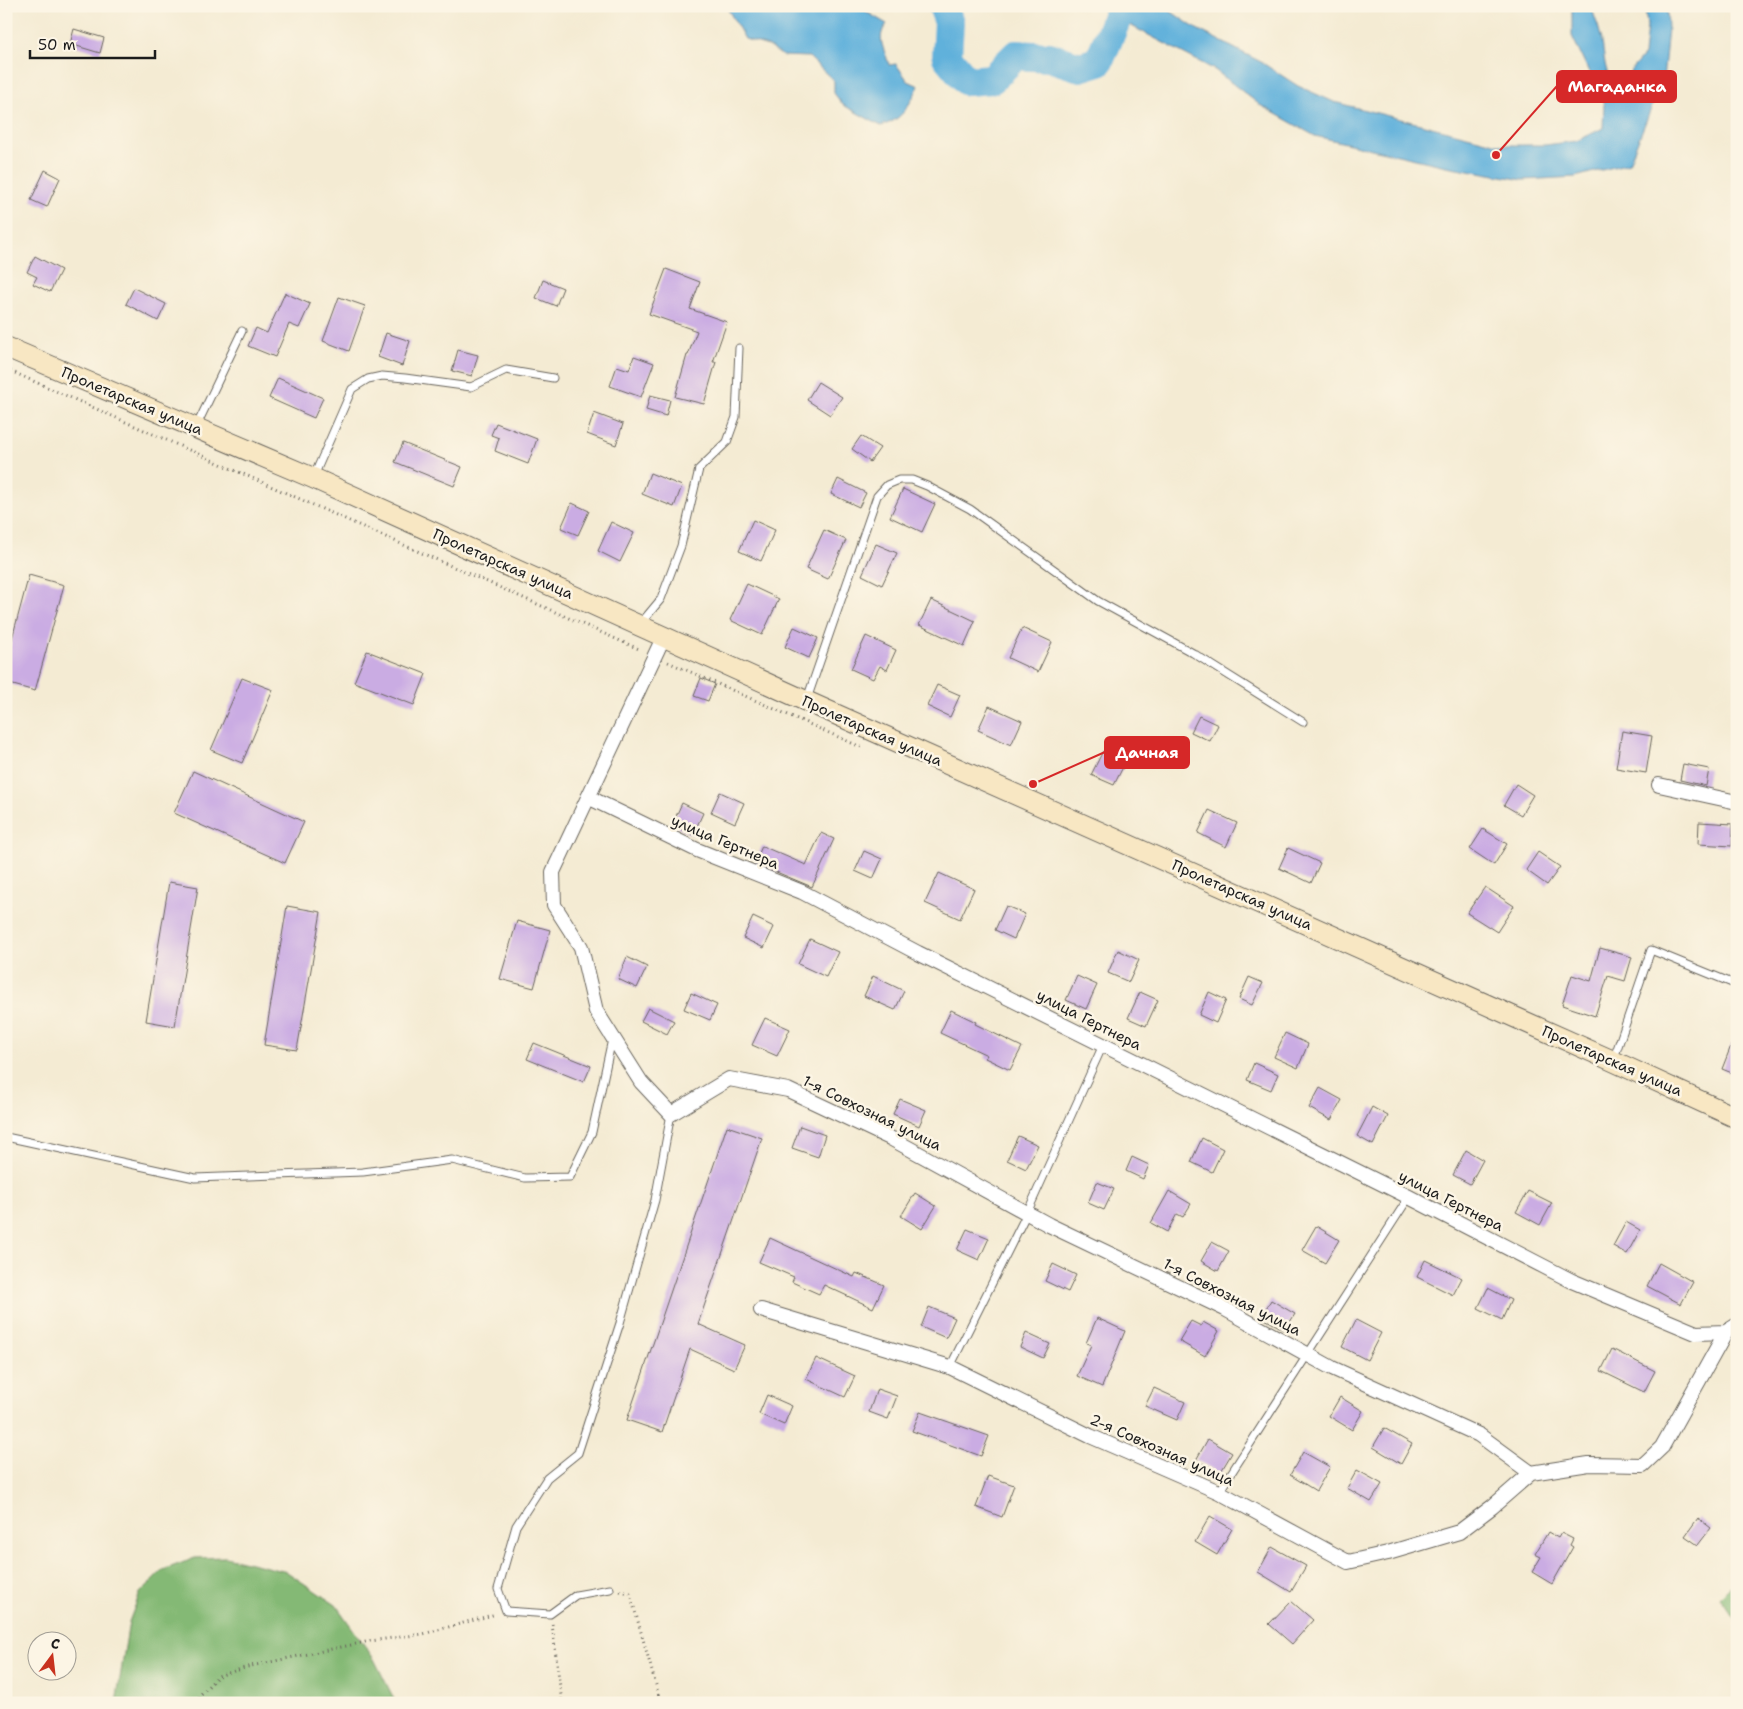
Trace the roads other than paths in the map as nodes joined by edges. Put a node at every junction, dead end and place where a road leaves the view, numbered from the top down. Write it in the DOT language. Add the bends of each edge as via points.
graph roads {
  1 [pos="242,331"];
  2 [pos="6,347"];
  3 [pos="739,348"];
  4 [pos="553,378"];
  5 [pos="196,428"];
  6 [pos="313,478"];
  7 [pos="639,626"];
  8 [pos="664,636"];
  9 [pos="806,701"];
  10 [pos="1304,722"];
  11 [pos="1658,785"];
  12 [pos="588,797"];
  13 [pos="1737,802"];
  14 [pos="1737,984"];
  15 [pos="612,1036"];
  16 [pos="1103,1045"];
  17 [pos="1613,1061"];
  18 [pos="671,1114"];
  19 [pos="1737,1118"];
  20 [pos="6,1137"];
  21 [pos="1409,1197"];
  22 [pos="1027,1213"];
  23 [pos="761,1310"];
  24 [pos="1731,1328"];
  25 [pos="1307,1355"];
  26 [pos="950,1367"];
  27 [pos="1531,1473"];
  28 [pos="1219,1492"];
  29 [pos="610,1590"];
  1 -- 5 [label="lane"];
  2 -- 5 [label="main road, Пролетарская улица"];
  3 -- 7 [label="lane" via="736,417 727,442 700,469 681,546 661,599"];
  4 -- 6 [label="lane" via="506,370 471,387 382,376 368,379 352,389"];
  5 -- 6 [label="main road, Пролетарская улица"];
  6 -- 7 [label="main road, Пролетарская улица"];
  7 -- 8 [label="main road, Пролетарская улица"];
  8 -- 9 [label="main road, Пролетарская улица"];
  8 -- 12 [label="street"];
  9 -- 10 [label="lane" via="877,496 888,484 912,480 970,509 1098,601 1193,653"];
  9 -- 17 [label="main road, Пролетарская улица"];
  11 -- 13 [label="street"];
  12 -- 15 [label="street" via="553,872 554,906 581,948 596,1010"];
  12 -- 16 [label="street, улица Гертнера" via="697,850 802,892"];
  14 -- 17 [label="lane" via="1651,950"];
  15 -- 18 [label="street" via="641,1082"];
  15 -- 20 [label="lane" via="592,1132 570,1177 525,1178 452,1160 363,1172 195,1178"];
  16 -- 21 [label="street, улица Гертнера"];
  16 -- 22 [label="lane"];
  17 -- 19 [label="main road, Пролетарская улица"];
  18 -- 22 [label="street, 1-я Совхозная улица" via="729,1079 788,1090 892,1139"];
  18 -- 29 [label="lane" via="655,1200 578,1453 548,1478 516,1526 498,1589 506,1611 550,1614 576,1595"];
  21 -- 24 [label="street, улица Гертнера" via="1572,1281 1696,1334"];
  21 -- 25 [label="lane"];
  22 -- 25 [label="street, 1-я Совхозная улица" via="1225,1309"];
  22 -- 26 [label="lane"];
  23 -- 26 [label="street, 2-я Совхозная улица"];
  24 -- 27 [label="street" via="1662,1447 1643,1465 1589,1464"];
  25 -- 27 [label="street, 1-я Совхозная улица" via="1479,1435"];
  25 -- 28 [label="lane"];
  26 -- 28 [label="street, 2-я Совхозная улица" via="1090,1436"];
  27 -- 28 [label="street, 2-я Совхозная улица" via="1459,1532 1348,1562"];
}
